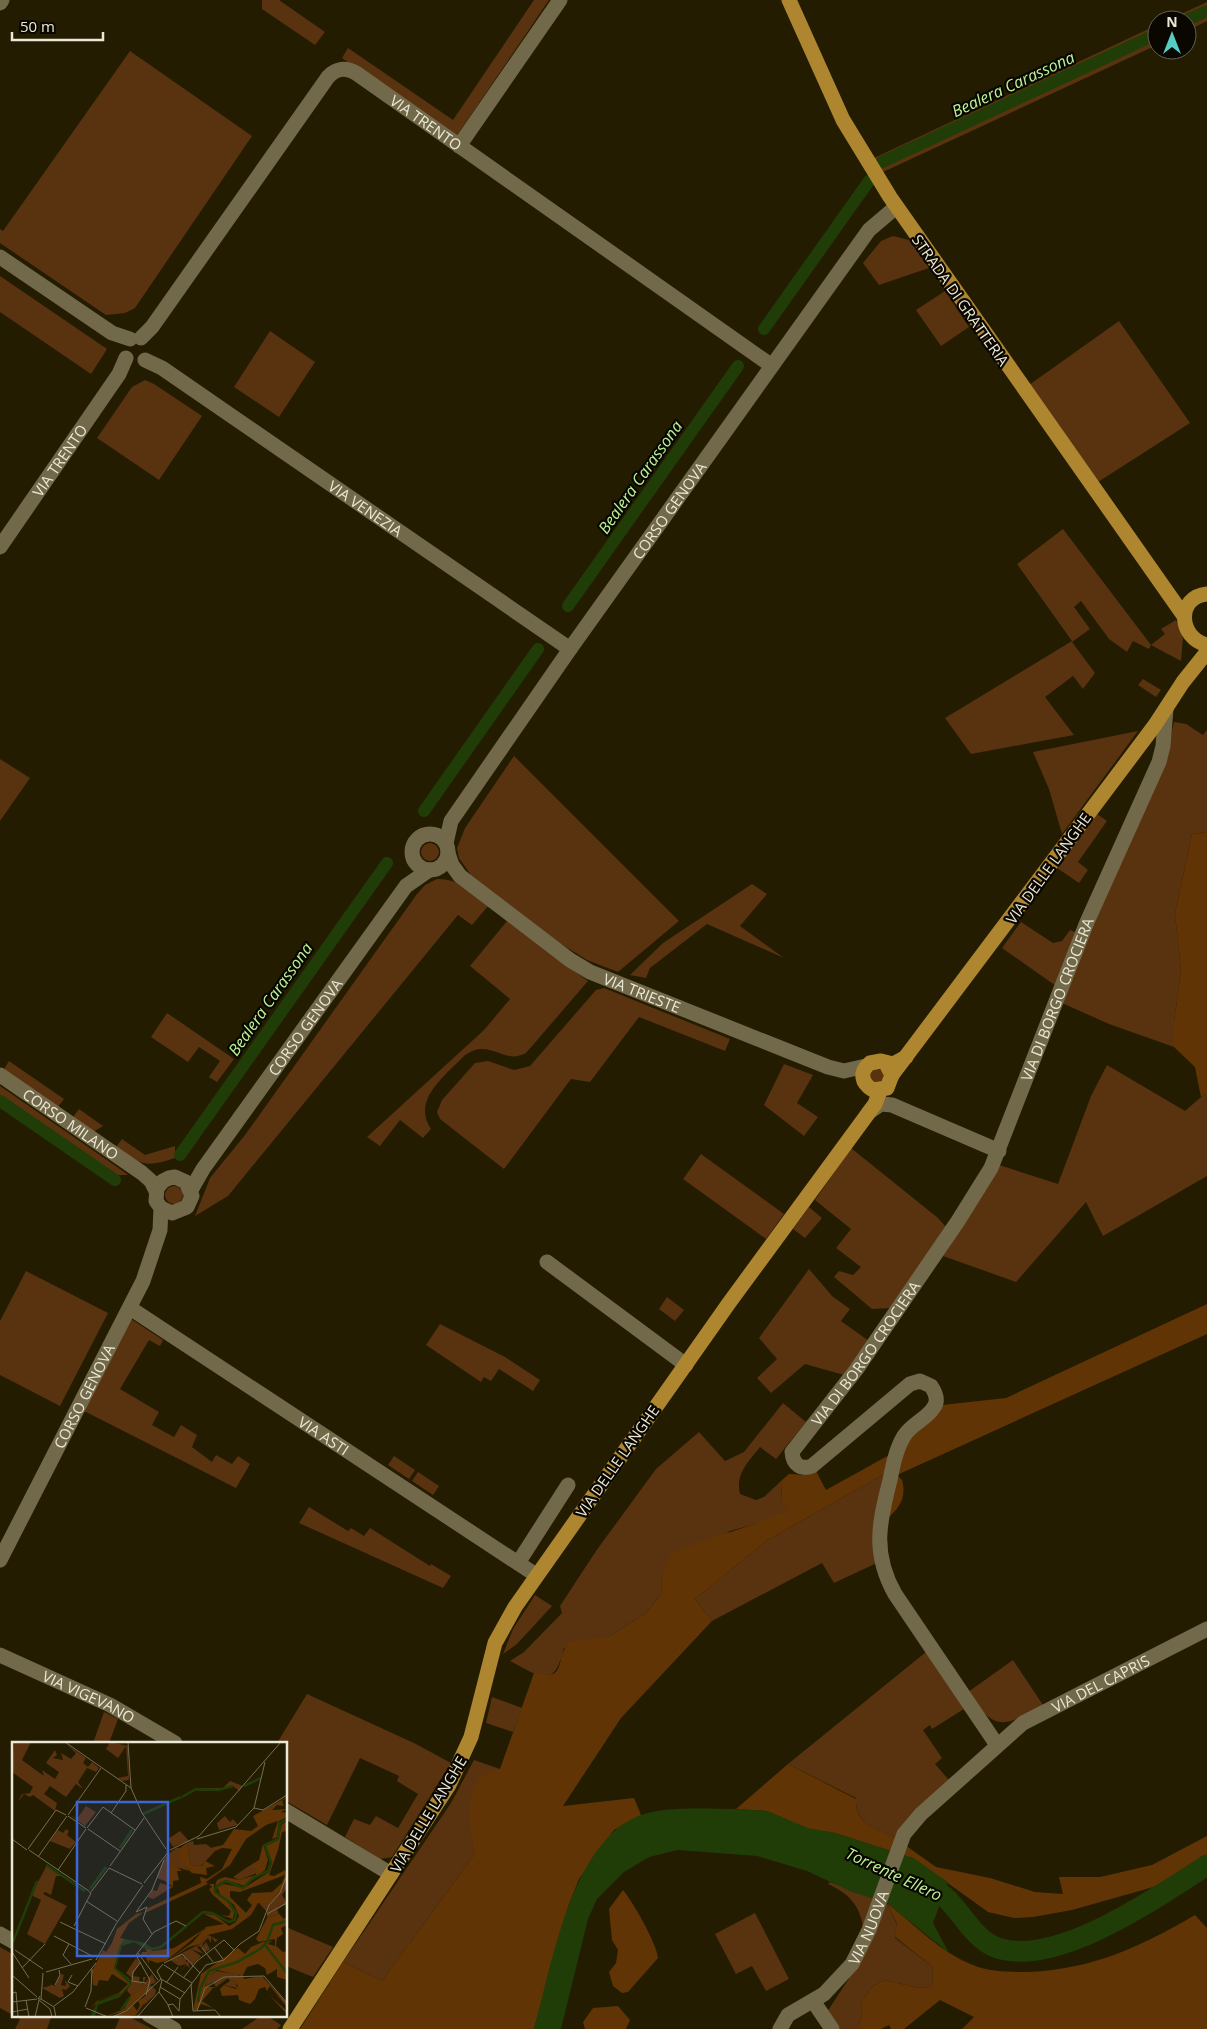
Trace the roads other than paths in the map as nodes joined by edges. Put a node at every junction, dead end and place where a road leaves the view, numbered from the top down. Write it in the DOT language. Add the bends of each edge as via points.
graph roads {
  1 [pos="2,0"];
  2 [pos="560,0"];
  3 [pos="789,0"];
  4 [pos="0,3"];
  5 [pos="460,146"];
  6 [pos="896,207"];
  7 [pos="0,257"];
  8 [pos="137,350"];
  9 [pos="772,366"];
  10 [pos="0,547"];
  11 [pos="1162,584"];
  12 [pos="1200,597"];
  13 [pos="1184,616"];
  14 [pos="1191,637"];
  15 [pos="1207,645"];
  16 [pos="570,649"];
  17 [pos="1207,652"];
  18 [pos="1183,682"];
  19 [pos="1166,710"];
  20 [pos="451,821"];
  21 [pos="432,834"];
  22 [pos="447,848"];
  23 [pos="413,857"];
  24 [pos="432,869"];
  25 [pos="460,876"];
  26 [pos="406,886"];
  27 [pos="866,1066"];
  28 [pos="889,1070"];
  29 [pos="844,1071"];
  30 [pos="0,1075"];
  31 [pos="870,1086"];
  32 [pos="871,1110"];
  33 [pos="1000,1151"];
  34 [pos="186,1185"];
  35 [pos="160,1186"];
  36 [pos="161,1208"];
  37 [pos="179,1212"];
  38 [pos="160,1230"];
  39 [pos="548,1262"];
  40 [pos="130,1308"];
  41 [pos="686,1365"];
  42 [pos="568,1485"];
  43 [pos="0,1560"];
  44 [pos="518,1563"];
  45 [pos="536,1575"];
  46 [pos="1207,1629"];
  47 [pos="0,1654"];
  48 [pos="172,1742"];
  49 [pos="997,1745"];
  50 [pos="288,1811"];
  51 [pos="391,1874"];
  52 [pos="0,1934"];
  53 [pos="12,1941"];
  54 [pos="813,2001"];
  55 [pos="151,2016"];
  56 [pos="290,2028"];
  57 [pos="174,2029"];
  58 [pos="780,2029"];
  59 [pos="832,2029"];
  1 -- 4 [label="street"];
  2 -- 5 [label="street"];
  3 -- 6 [label="main road, STRADA DI GRATTERIA" via="843,120"];
  5 -- 8 [label="street, VIA TRENTO" via="354,71 336,70"];
  5 -- 9 [label="street, VIA TRENTO"];
  6 -- 9 [label="street, CORSO GENOVA" via="872,226"];
  6 -- 11 [label="main road, STRADA DI GRATTERIA"];
  7 -- 8 [label="street"];
  8 -- 10 [label="street, VIA TRENTO"];
  8 -- 16 [label="street, VIA VENEZIA"];
  9 -- 16 [label="street, CORSO GENOVA"];
  11 -- 12 [label="main road, STRADA DI GRATTERIA" via="1179,595"];
  11 -- 13 [label="main road, STRADA DI GRATTERIA"];
  12 -- 13 [label="main road" via="1187,607"];
  13 -- 14 [label="main road, VIA DELLE LANGHE"];
  14 -- 15 [label="main road"];
  14 -- 18 [label="main road, VIA DELLE LANGHE" via="1192,657"];
  16 -- 20 [label="street, CORSO GENOVA"];
  17 -- 18 [label="main road, VIA DELLE LANGHE"];
  18 -- 19 [label="main road, VIA DELLE LANGHE"];
  19 -- 28 [label="main road, VIA DELLE LANGHE" via="911,1052"];
  19 -- 33 [label="street, VIA DI BORGO CROCIERA" via="1159,762 1083,932"];
  20 -- 21 [label="street, CORSO GENOVA"];
  20 -- 22 [label="street, CORSO GENOVA"];
  21 -- 22 [label="street" via="438,835"];
  21 -- 23 [label="street, CORSO GENOVA" via="425,834 416,841"];
  22 -- 24 [label="street, CORSO GENOVA" via="443,864"];
  22 -- 25 [label="street, VIA TRIESTE" via="452,865"];
  23 -- 24 [label="street" via="418,864"];
  23 -- 26 [label="street, CORSO GENOVA"];
  24 -- 25 [label="street, VIA TRIESTE"];
  24 -- 26 [label="street, CORSO GENOVA"];
  25 -- 29 [label="street, VIA TRIESTE" via="590,972 771,1046"];
  26 -- 34 [label="street, CORSO GENOVA" via="203,1169"];
  27 -- 28 [label="main road" via="875,1061"];
  27 -- 29 [label="street, VIA TRIESTE"];
  27 -- 31 [label="main road, VIA DELLE LANGHE" via="863,1071"];
  28 -- 31 [label="main road, VIA DELLE LANGHE" via="887,1088"];
  29 -- 31 [label="street, VIA TRIESTE"];
  30 -- 35 [label="street, CORSO MILANO"];
  31 -- 32 [label="main road, VIA DELLE LANGHE"];
  32 -- 33 [label="street" via="881,1104 892,1105"];
  32 -- 41 [label="main road, VIA DELLE LANGHE"];
  33 -- 49 [label="street, VIA DI BORGO CROCIERA" via="958,1221 856,1370 792,1452 798,1466 812,1466 910,1384 920,1381 931,1386 936,1397 934,1407 909,1429 898,1450 879,1522 879,1551 886,1577 896,1594"];
  34 -- 35 [label="street, CORSO GENOVA" via="175,1177"];
  34 -- 37 [label="street, CORSO GENOVA" via="190,1202"];
  35 -- 36 [label="street, CORSO GENOVA" via="156,1201"];
  36 -- 37 [label="street" via="166,1212"];
  36 -- 38 [label="street, CORSO GENOVA"];
  37 -- 38 [label="street, CORSO GENOVA" via="169,1218"];
  38 -- 40 [label="street, CORSO GENOVA" via="150,1264"];
  39 -- 41 [label="street"];
  40 -- 43 [label="street, CORSO GENOVA"];
  40 -- 44 [label="street, VIA ASTI"];
  41 -- 45 [label="main road, VIA DELLE LANGHE"];
  42 -- 44 [label="street"];
  44 -- 45 [label="street, VIA ASTI"];
  45 -- 51 [label="main road, VIA DELLE LANGHE" via="495,1643 466,1752"];
  46 -- 49 [label="street, VIA DEL CAPRIS" via="1023,1723"];
  47 -- 48 [label="street, VIA VIGEVANO" via="110,1705"];
  49 -- 54 [label="street, VIA NUOVA" via="904,1834 865,1940 852,1964 828,1991"];
  50 -- 51 [label="street"];
  51 -- 56 [label="main road, VIA DELLE LANGHE"];
  52 -- 53 [label="street"];
  54 -- 58 [label="street, VIA NUOVA" via="788,2015"];
  54 -- 59 [label="street"];
  55 -- 57 [label="street"];
}
